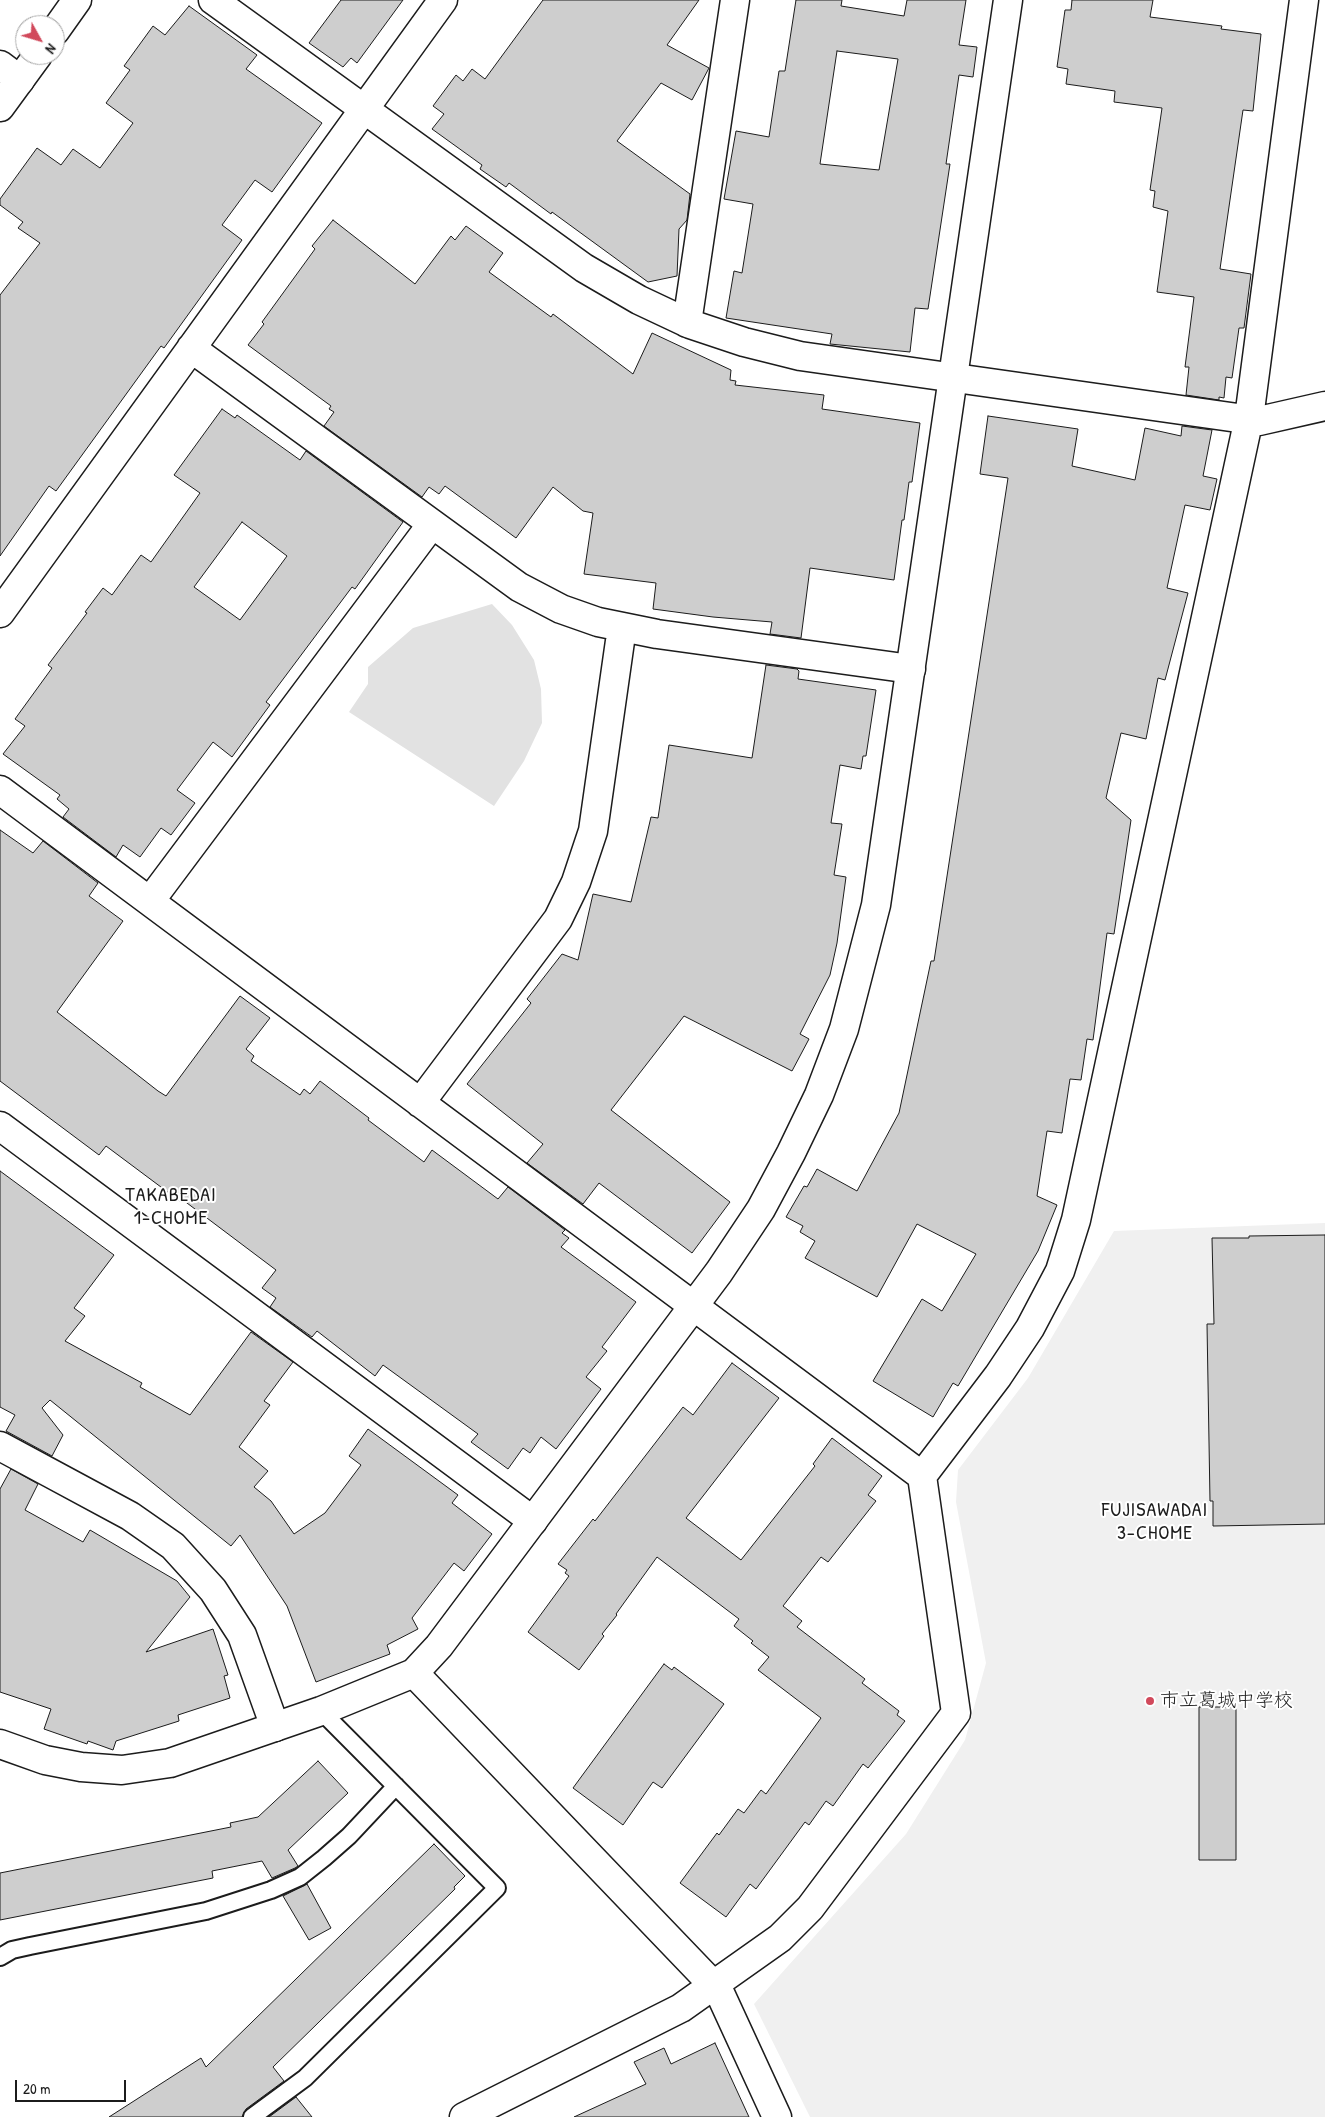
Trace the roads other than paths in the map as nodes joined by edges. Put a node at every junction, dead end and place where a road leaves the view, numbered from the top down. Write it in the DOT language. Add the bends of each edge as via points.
graph roads {
  1 [pos="77,0"];
  2 [pos="213,0"];
  3 [pos="443,0"];
  4 [pos="735,0"];
  5 [pos="1008,0"];
  6 [pos="1304,0"];
  7 [pos="65,17"];
  8 [pos="22,65"];
  9 [pos="10,72"];
  10 [pos="0,107"];
  11 [pos="364,109"];
  12 [pos="687,323"];
  13 [pos="192,348"];
  14 [pos="953,378"];
  15 [pos="1325,406"];
  16 [pos="1249,420"];
  17 [pos="432,524"];
  18 [pos="0,613"];
  19 [pos="622,627"];
  20 [pos="911,669"];
  21 [pos="0,790"];
  22 [pos="150,901"];
  23 [pos="420,1103"];
  24 [pos="0,1126"];
  25 [pos="693,1306"];
  26 [pos="0,1446"];
  27 [pos="922,1476"];
  28 [pos="533,1521"];
  29 [pos="414,1673"];
  30 [pos="321,1711"];
  31 [pos="275,1727"];
  32 [pos="0,1744"];
  33 [pos="396,1786"];
  34 [pos="0,1957"];
  35 [pos="714,1986"];
  36 [pos="252,2117"];
  37 [pos="464,2117"];
  38 [pos="777,2117"];
  1 -- 7 [label="street"];
  2 -- 11 [label="street"];
  3 -- 11 [label="street"];
  4 -- 12 [label="street"];
  5 -- 14 [label="street"];
  6 -- 16 [label="street"];
  8 -- 9 [label="street"];
  9 -- 10 [label="street"];
  11 -- 12 [label="street" via="584,268"];
  11 -- 13 [label="street"];
  12 -- 14 [label="street" via="800,356"];
  13 -- 17 [label="street"];
  13 -- 18 [label="street"];
  14 -- 16 [label="street"];
  14 -- 20 [label="street"];
  15 -- 16 [label="street" via="1259,421"];
  16 -- 27 [label="street" via="1076,1220 1060,1271 1030,1328"];
  17 -- 19 [label="street" via="519,587 562,609"];
  17 -- 22 [label="street"];
  19 -- 20 [label="street"];
  19 -- 23 [label="street" via="593,831 576,882 558,919"];
  20 -- 25 [label="street" via="876,905 844,1029 819,1095 791,1154 761,1209"];
  21 -- 22 [label="street"];
  22 -- 23 [label="street"];
  23 -- 25 [label="street"];
  24 -- 28 [label="street"];
  25 -- 27 [label="street"];
  25 -- 28 [label="street"];
  26 -- 31 [label="street" via="130,1516 173,1546 213,1590 242,1635"];
  27 -- 35 [label="street" via="956,1713 810,1908 780,1938"];
  28 -- 29 [label="street" via="440,1646"];
  29 -- 30 [label="street"];
  29 -- 35 [label="street"];
  30 -- 31 [label="street"];
  30 -- 33 [label="lane"];
  31 -- 32 [label="street" via="170,1763 122,1770 45,1760"];
  33 -- 34 [label="lane" via="324,1858 300,1877 271,1890 206,1912 30,1946"];
  33 -- 36 [label="lane" via="497,1888 305,2078"];
  35 -- 37 [label="street" via="681,2008"];
  35 -- 38 [label="street"];
}
